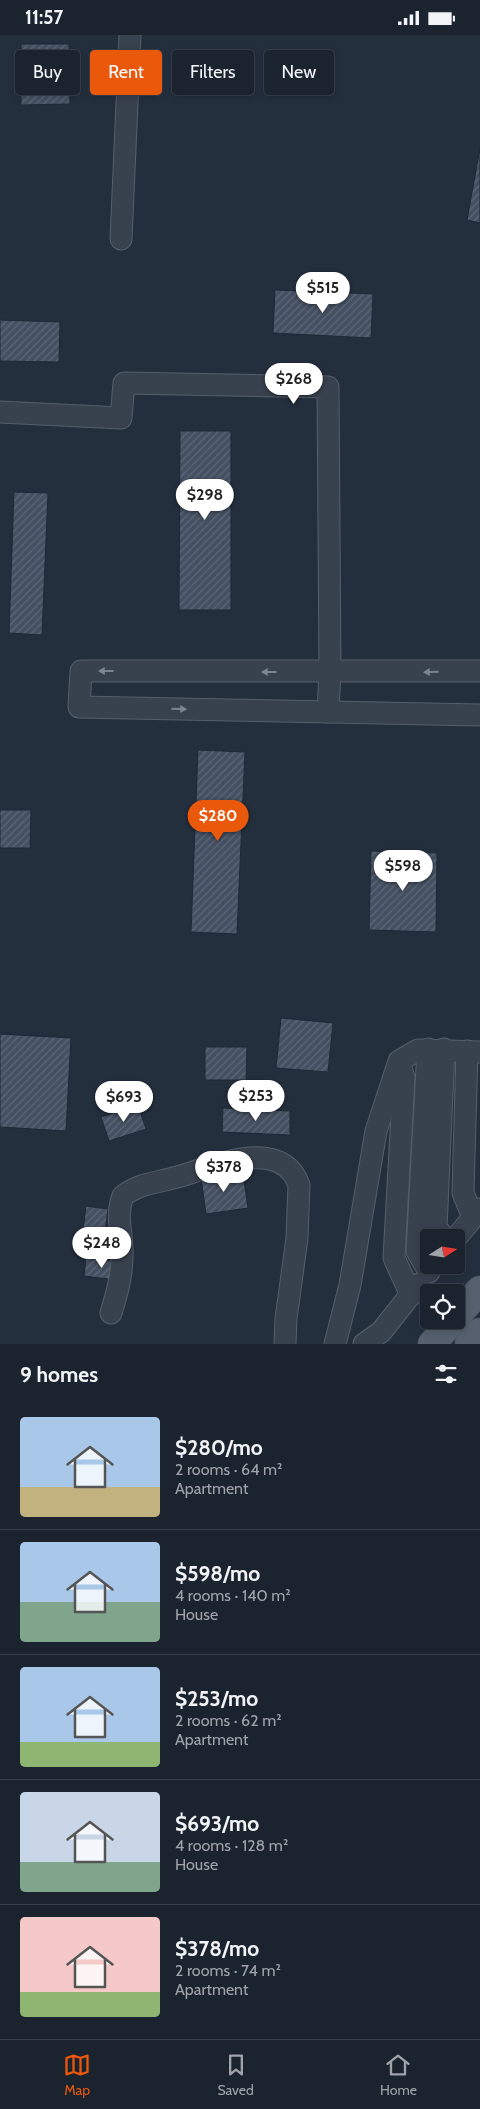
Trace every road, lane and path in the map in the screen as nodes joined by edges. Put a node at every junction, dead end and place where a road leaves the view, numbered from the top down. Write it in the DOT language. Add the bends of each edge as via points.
graph roads {
  1 [pos="130,35"];
  2 [pos="121,239"];
  3 [pos="0,411"];
  4 [pos="480,671"];
  5 [pos="330,672"];
  6 [pos="328,712"];
  7 [pos="480,715"];
  8 [pos="436,1049"];
  9 [pos="473,1051"];
  10 [pos="399,1061"];
  11 [pos="476,1213"];
  12 [pos="437,1229"];
  13 [pos="463,1229"];
  14 [pos="420,1255"];
  15 [pos="428,1274"];
  16 [pos="480,1290"];
  17 [pos="411,1295"];
  18 [pos="465,1307"];
  19 [pos="111,1313"];
  20 [pos="445,1329"];
  21 [pos="480,1332"];
  22 [pos="285,1344"];
  23 [pos="335,1344"];
  24 [pos="364,1344"];
  25 [pos="432,1344"];
  26 [pos="469,1344"];
  1 -- 2 [label="street"];
  3 -- 5 [label="street" via="121,418 124,383 328,387"];
  4 -- 5 [label="street, one-way"];
  5 -- 6 [label="street"];
  5 -- 6 [label="street, one-way" via="80,671 79,707"];
  6 -- 7 [label="street"];
  8 -- 9 [label="street"];
  8 -- 10 [label="street" via="418,1050"];
  8 -- 12 [label="street"];
  8 -- 14 [label="street" via="417,1251"];
  9 -- 11 [label="street" via="463,1193"];
  10 -- 17 [label="street" via="404,1078 394,1258"];
  10 -- 23 [label="street" via="376,1131 350,1285"];
  11 -- 13 [label="street"];
  15 -- 17 [label="street"];
  16 -- 18 [label="main road"];
  17 -- 24 [label="street" via="381,1332"];
  19 -- 22 [label="street" via="121,1281 119,1206 123,1196 140,1186 235,1159 256,1157 290,1169 299,1185 297,1239"];
  20 -- 25 [label="main road"];
  21 -- 26 [label="main road"];
}
